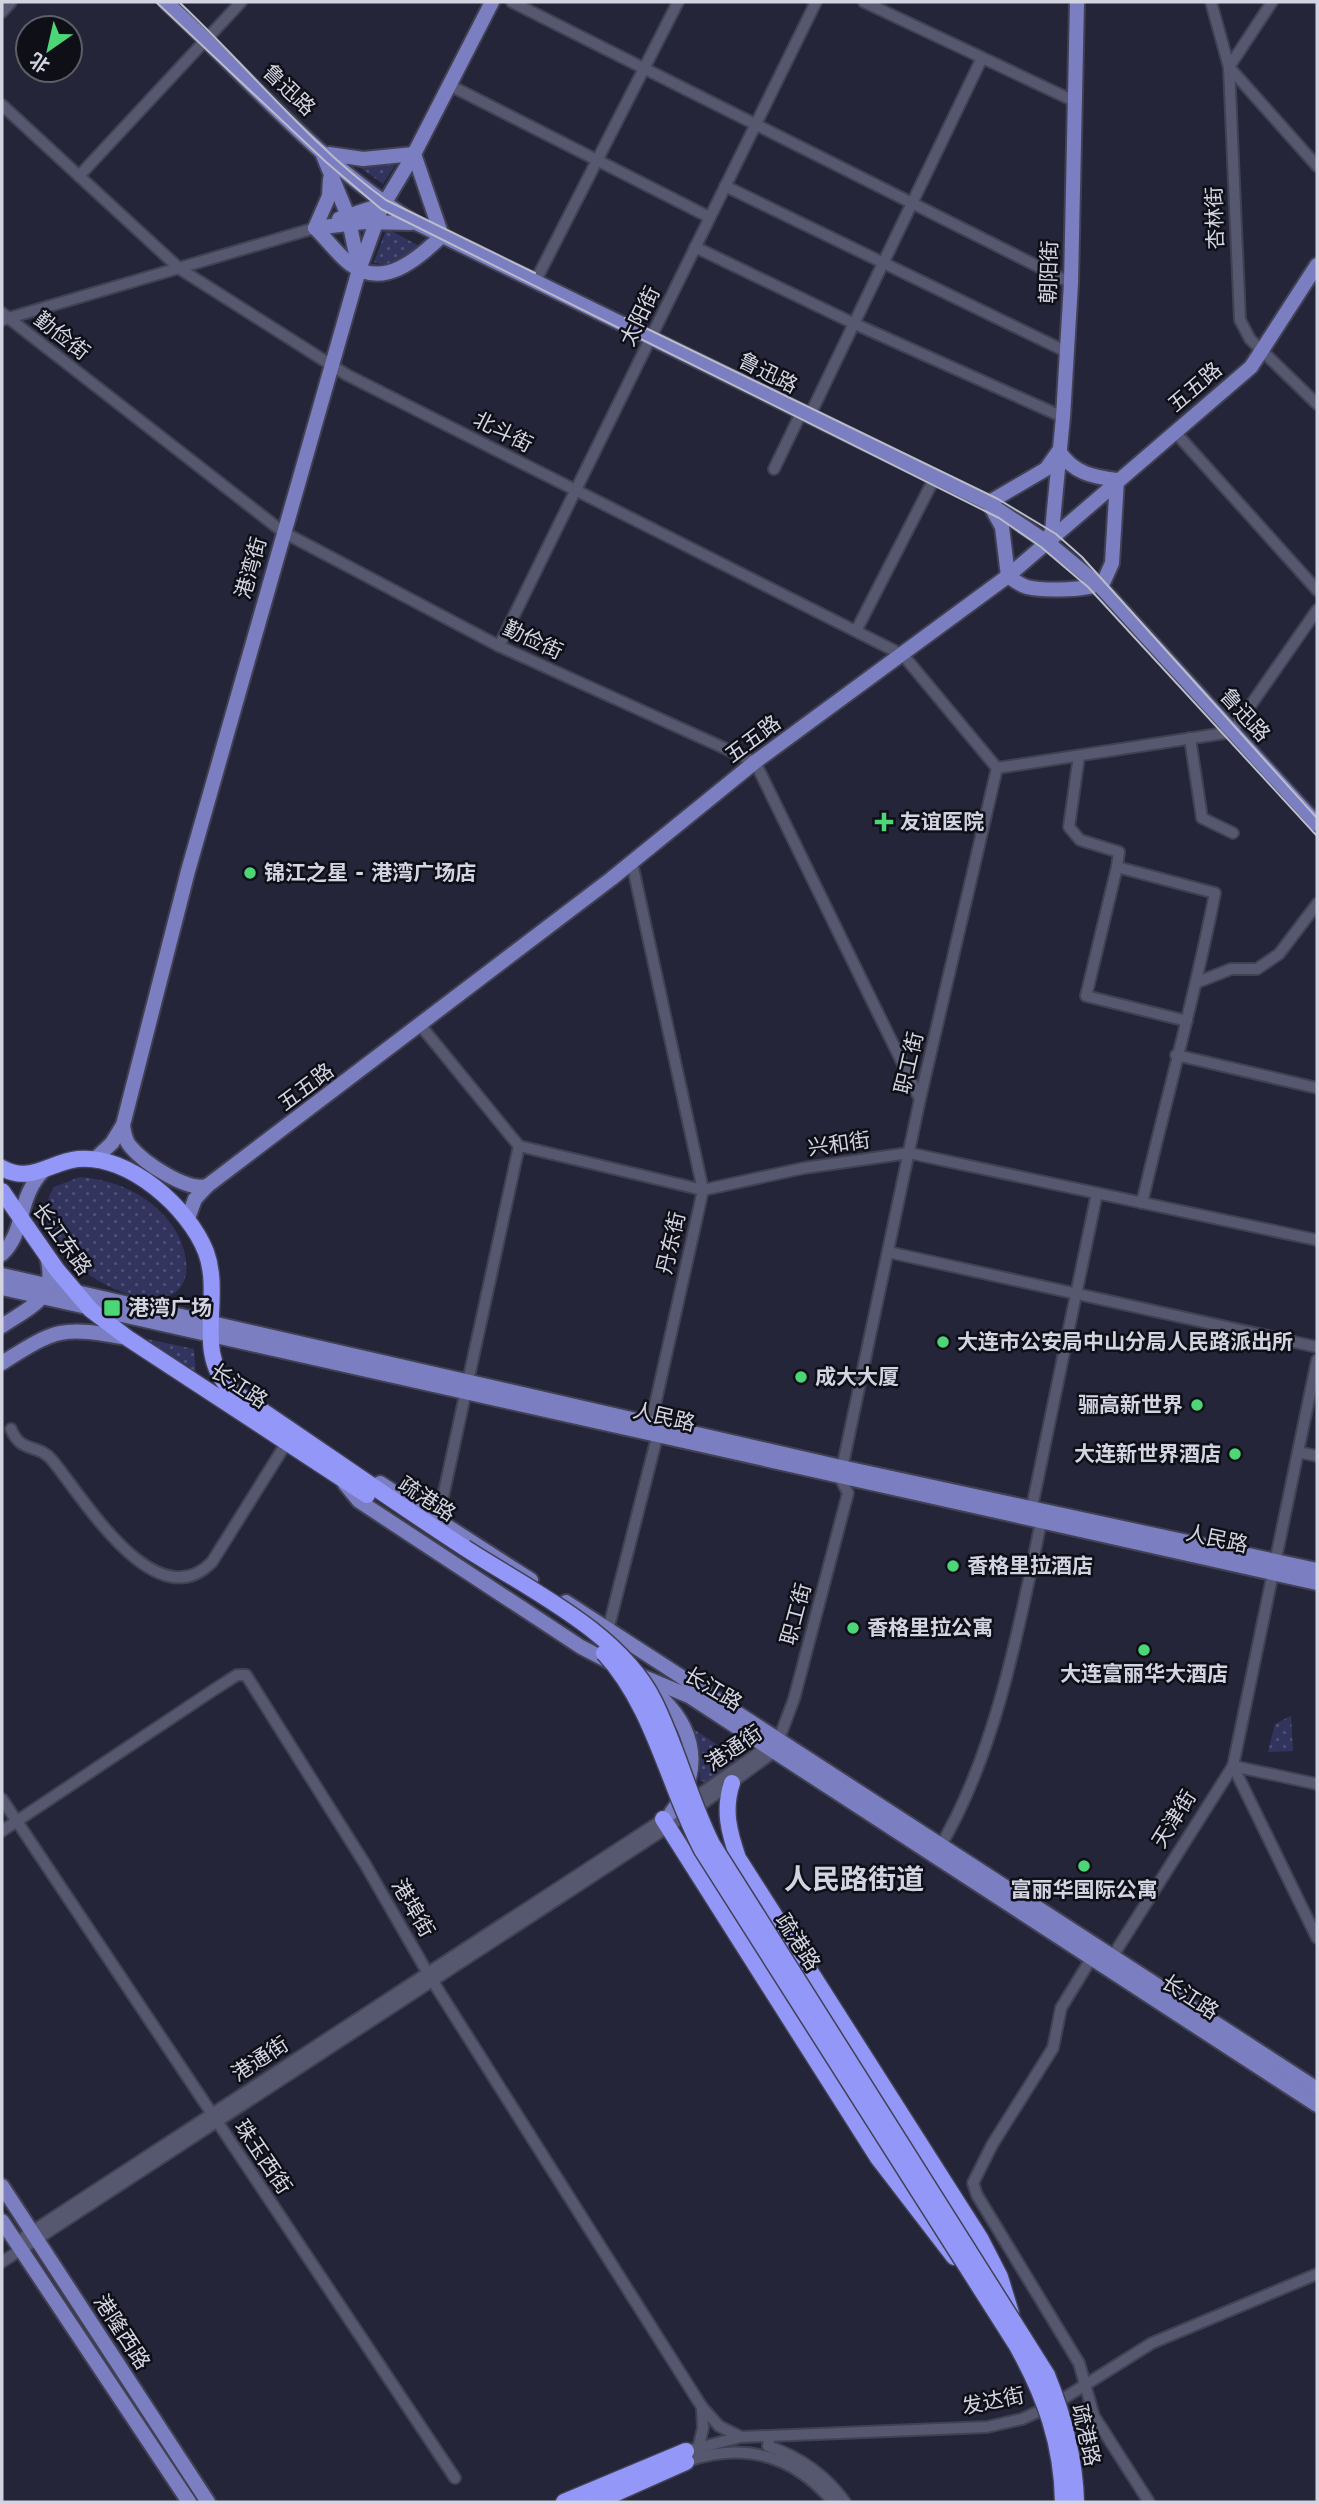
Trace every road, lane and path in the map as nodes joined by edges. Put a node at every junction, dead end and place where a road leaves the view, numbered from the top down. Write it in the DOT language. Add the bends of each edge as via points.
graph roads {
  1 [pos="11,2"];
  2 [pos="166,2"];
  3 [pos="241,2"];
  4 [pos="492,2"];
  5 [pos="512,2"];
  6 [pos="678,2"];
  7 [pos="816,2"];
  8 [pos="864,2"];
  9 [pos="1077,2"];
  10 [pos="1211,2"];
  11 [pos="1272,2"];
  12 [pos="2,12"];
  13 [pos="206,39"];
  14 [pos="982,58"];
  15 [pos="1228,67"];
  16 [pos="645,68"];
  17 [pos="450,86"];
  18 [pos="1074,101"];
  19 [pos="2,105"];
  20 [pos="755,123"];
  21 [pos="321,150"];
  22 [pos="414,155"];
  23 [pos="598,162"];
  24 [pos="1317,166"];
  25 [pos="330,170"];
  26 [pos="79,176"];
  27 [pos="725,186"];
  28 [pos="384,204"];
  29 [pos="914,204"];
  30 [pos="709,217"];
  31 [pos="349,219"];
  32 [pos="375,222"];
  33 [pos="415,223"];
  34 [pos="315,228"];
  35 [pos="442,236"];
  36 [pos="695,247"];
  37 [pos="884,264"];
  38 [pos="1317,265"];
  39 [pos="180,269"];
  40 [pos="359,270"];
  41 [pos="536,280"];
  42 [pos="1071,283"];
  43 [pos="4,317"];
  44 [pos="855,324"];
  45 [pos="652,337"];
  46 [pos="1261,351"];
  47 [pos="1067,352"];
  48 [pos="331,365"];
  49 [pos="1317,404"];
  50 [pos="805,415"];
  51 [pos="1063,417"];
  52 [pos="1175,432"];
  53 [pos="1059,451"];
  54 [pos="774,469"];
  55 [pos="934,479"];
  56 [pos="1117,480"];
  57 [pos="576,491"];
  58 [pos="988,503"];
  59 [pos="283,532"];
  60 [pos="1047,542"];
  61 [pos="1008,576"];
  62 [pos="1099,585"];
  63 [pos="1317,590"];
  64 [pos="1317,610"];
  65 [pos="856,631"];
  66 [pos="499,646"];
  67 [pos="903,655"];
  68 [pos="1232,732"];
  69 [pos="1190,738"];
  70 [pos="1079,756"];
  71 [pos="755,762"];
  72 [pos="997,768"];
  73 [pos="1317,824"];
  74 [pos="1233,833"];
  75 [pos="632,863"];
  76 [pos="1117,867"];
  77 [pos="1317,904"];
  78 [pos="1198,982"];
  79 [pos="1187,1021"];
  80 [pos="421,1026"];
  81 [pos="1176,1055"];
  82 [pos="1317,1088"];
  83 [pos="920,1099"];
  84 [pos="124,1125"];
  85 [pos="519,1146"];
  86 [pos="909,1153"];
  87 [pos="95,1159"];
  88 [pos="2,1168"];
  89 [pos="43,1171"];
  90 [pos="207,1186"];
  91 [pos="703,1190"];
  92 [pos="2,1191"];
  93 [pos="1097,1193"];
  94 [pos="1142,1203"];
  95 [pos="188,1217"];
  96 [pos="20,1219"];
  97 [pos="1317,1240"];
  98 [pos="888,1252"];
  99 [pos="2,1254"];
  100 [pos="47,1256"];
  101 [pos="2,1275"];
  102 [pos="2,1289"];
  103 [pos="45,1292"];
  104 [pos="75,1292"];
  105 [pos="1076,1292"];
  106 [pos="213,1299"];
  107 [pos="90,1310"];
  108 [pos="3,1325"];
  109 [pos="211,1330"];
  110 [pos="235,1336"];
  111 [pos="129,1339"];
  112 [pos="1317,1347"];
  113 [pos="1317,1360"];
  114 [pos="2,1363"];
  115 [pos="466,1387"];
  116 [pos="651,1423"];
  117 [pos="11,1429"];
  118 [pos="657,1437"];
  119 [pos="287,1443"];
  120 [pos="1298,1452"];
  121 [pos="1317,1456"];
  122 [pos="344,1472"];
  123 [pos="841,1472"];
  124 [pos="1032,1507"];
  125 [pos="438,1520"];
  126 [pos="1041,1522"];
  127 [pos="463,1552"];
  128 [pos="1272,1566"];
  129 [pos="1317,1570"];
  130 [pos="1317,1583"];
  131 [pos="608,1629"];
  132 [pos="625,1669"];
  133 [pos="773,1746"];
  134 [pos="1233,1766"];
  135 [pos="732,1783"];
  136 [pos="1317,1784"];
  137 [pos="2,1799"];
  138 [pos="668,1820"];
  139 [pos="16,1822"];
  140 [pos="2,1831"];
  141 [pos="937,1850"];
  142 [pos="1317,1938"];
  143 [pos="1095,1953"];
  144 [pos="1109,1962"];
  145 [pos="430,1977"];
  146 [pos="1317,2090"];
  147 [pos="1317,2105"];
  148 [pos="213,2119"];
  149 [pos="2,2186"];
  150 [pos="2,2221"];
  151 [pos="34,2236"];
  152 [pos="21,2249"];
  153 [pos="2,2262"];
  154 [pos="1317,2274"];
  155 [pos="978,2286"];
  156 [pos="1013,2319"];
  157 [pos="1086,2387"];
  158 [pos="702,2407"];
  159 [pos="741,2438"];
  160 [pos="768,2446"];
  161 [pos="692,2452"];
  162 [pos="455,2478"];
  163 [pos="189,2502"];
  164 [pos="208,2502"];
  165 [pos="564,2502"];
  166 [pos="596,2502"];
  167 [pos="833,2502"];
  168 [pos="845,2502"];
  169 [pos="1063,2502"];
  170 [pos="1076,2502"];
  171 [pos="1149,2502"];
  1 -- 12 [label="street"];
  2 -- 13 [label="main road, 鲁迅路"];
  3 -- 13 [label="street"];
  4 -- 17 [label="main road, 港湾街"];
  5 -- 16 [label="street"];
  6 -- 16 [label="street"];
  7 -- 20 [label="street, 太阳街"];
  8 -- 14 [label="street"];
  9 -- 18 [label="main road, 朝阳街"];
  10 -- 15 [label="street, 杏林街"];
  11 -- 15 [label="street"];
  13 -- 21 [label="main road, 鲁迅路"];
  13 -- 26 [label="street"];
  14 -- 18 [label="street"];
  14 -- 29 [label="street"];
  15 -- 24 [label="street"];
  15 -- 46 [label="street, 杏林街" via="1240,320"];
  16 -- 20 [label="street"];
  16 -- 23 [label="street"];
  17 -- 22 [label="main road, 港湾街"];
  17 -- 23 [label="street"];
  18 -- 42 [label="main road, 朝阳街"];
  19 -- 26 [label="street, 北斗街"];
  20 -- 27 [label="street, 太阳街"];
  20 -- 29 [label="street"];
  21 -- 22 [label="main road" via="350,159"];
  21 -- 25 [label="main road"];
  21 -- 28 [label="main road, 鲁迅路"];
  22 -- 28 [label="main road, 港湾街"];
  22 -- 35 [label="main road"];
  23 -- 30 [label="street"];
  23 -- 41 [label="street"];
  25 -- 31 [label="main road"];
  25 -- 34 [label="main road" via="329,196"];
  26 -- 39 [label="street, 北斗街"];
  27 -- 30 [label="street, 太阳街"];
  27 -- 37 [label="street"];
  28 -- 31 [label="main road"];
  28 -- 32 [label="main road, 港湾街"];
  28 -- 33 [label="main road, 鲁迅路"];
  29 -- 37 [label="street"];
  29 -- 42 [label="street"];
  30 -- 36 [label="street, 太阳街"];
  31 -- 32 [label="main road"];
  31 -- 34 [label="main road"];
  31 -- 40 [label="main road"];
  32 -- 33 [label="main road"];
  32 -- 40 [label="main road, 港湾街"];
  33 -- 35 [label="main road, 鲁迅路"];
  34 -- 39 [label="street"];
  34 -- 40 [label="main road"];
  35 -- 40 [label="main road" via="419,257 391,272"];
  35 -- 41 [label="main road, 鲁迅路"];
  36 -- 44 [label="street"];
  36 -- 45 [label="street, 太阳街"];
  37 -- 44 [label="street"];
  37 -- 47 [label="street"];
  38 -- 46 [label="main road, 五五路"];
  39 -- 43 [label="street"];
  39 -- 48 [label="street, 北斗街"];
  40 -- 48 [label="main road, 港湾街"];
  41 -- 45 [label="main road, 鲁迅路"];
  42 -- 47 [label="main road, 朝阳街"];
  43 -- 59 [label="street, 勤俭街"];
  44 -- 50 [label="street"];
  44 -- 51 [label="street"];
  45 -- 50 [label="main road, 鲁迅路"];
  45 -- 57 [label="street, 太阳街"];
  46 -- 49 [label="street, 杏林街"];
  46 -- 52 [label="main road, 五五路" via="1251,367"];
  47 -- 51 [label="main road, 朝阳街"];
  48 -- 57 [label="street, 北斗街"];
  48 -- 59 [label="main road, 港湾街"];
  50 -- 54 [label="street"];
  50 -- 55 [label="main road, 鲁迅路"];
  51 -- 53 [label="main road, 朝阳街"];
  52 -- 56 [label="main road, 五五路"];
  52 -- 63 [label="street"];
  53 -- 56 [label="main road" via="1075,469"];
  53 -- 58 [label="main road" via="1046,469"];
  53 -- 60 [label="main road, 朝阳街" via="1052,531"];
  55 -- 58 [label="main road, 鲁迅路"];
  55 -- 65 [label="street"];
  56 -- 60 [label="main road, 五五路"];
  56 -- 62 [label="main road" via="1112,563"];
  57 -- 65 [label="street, 北斗街"];
  57 -- 66 [label="street, 太阳街"];
  58 -- 60 [label="main road, 鲁迅路"];
  58 -- 61 [label="main road" via="1002,527"];
  59 -- 66 [label="street, 勤俭街"];
  59 -- 84 [label="main road, 港湾街" via="188,871"];
  60 -- 61 [label="main road, 五五路"];
  60 -- 62 [label="main road, 鲁迅路"];
  61 -- 62 [label="main road" via="1041,589"];
  61 -- 67 [label="main road, 五五路"];
  62 -- 68 [label="main road, 鲁迅路"];
  64 -- 68 [label="street"];
  65 -- 67 [label="street, 北斗街"];
  66 -- 71 [label="street, 勤俭街"];
  67 -- 71 [label="main road, 五五路"];
  67 -- 72 [label="street, 北斗街"];
  68 -- 69 [label="street"];
  68 -- 73 [label="main road, 鲁迅路"];
  69 -- 70 [label="street"];
  69 -- 74 [label="street" via="1202,818"];
  70 -- 72 [label="street"];
  70 -- 76 [label="street" via="1069,827 1080,840 1119,852"];
  71 -- 75 [label="main road, 五五路"];
  71 -- 83 [label="street"];
  72 -- 83 [label="street, 职工街"];
  75 -- 80 [label="main road, 五五路"];
  75 -- 91 [label="street, 丹东街"];
  76 -- 78 [label="street" via="1215,893"];
  76 -- 79 [label="street" via="1086,996"];
  77 -- 78 [label="street" via="1279,954 1257,969 1231,969"];
  78 -- 79 [label="street"];
  79 -- 81 [label="street"];
  80 -- 85 [label="street"];
  80 -- 90 [label="main road, 五五路"];
  81 -- 82 [label="street"];
  81 -- 94 [label="street"];
  83 -- 86 [label="street, 职工街"];
  84 -- 87 [label="main road, 港湾街"];
  84 -- 90 [label="main road" via="134,1150 183,1185"];
  85 -- 91 [label="street, 兴和街"];
  85 -- 115 [label="street"];
  86 -- 91 [label="street, 兴和街" via="804,1168"];
  86 -- 93 [label="street, 兴和街"];
  86 -- 98 [label="street, 职工街"];
  87 -- 89 [label="highway, 长江东路" via="77,1159"];
  87 -- 95 [label="highway" via="156,1188"];
  88 -- 89 [label="highway, 长江东路" via="23,1175"];
  89 -- 96 [label="main road" via="27,1193"];
  90 -- 95 [label="main road, 五五路"];
  91 -- 116 [label="street, 丹东街"];
  92 -- 96 [label="highway, 长江东路"];
  93 -- 94 [label="street, 兴和街"];
  93 -- 105 [label="street"];
  94 -- 97 [label="street, 兴和街"];
  95 -- 106 [label="highway" via="208,1258"];
  96 -- 99 [label="main road" via="16,1235"];
  96 -- 100 [label="highway, 长江东路"];
  98 -- 105 [label="street"];
  98 -- 123 [label="street, 职工街"];
  100 -- 103 [label="main road"];
  100 -- 104 [label="highway, 长江东路"];
  101 -- 103 [label="main road, 人民路"];
  102 -- 103 [label="main road, 人民路"];
  102 -- 108 [label="main road" via="12,1303"];
  103 -- 104 [label="main road, 人民路"];
  103 -- 107 [label="main road, 人民路"];
  103 -- 108 [label="main road"];
  104 -- 107 [label="highway, 长江东路"];
  104 -- 109 [label="main road, 人民路"];
  105 -- 112 [label="street"];
  105 -- 124 [label="street"];
  106 -- 109 [label="highway"];
  106 -- 110 [label="main road"];
  107 -- 109 [label="main road, 人民路"];
  107 -- 111 [label="highway, 长江路"];
  109 -- 110 [label="main road, 人民路"];
  109 -- 122 [label="highway, 长江路" via="213,1367 225,1385"];
  110 -- 115 [label="main road, 人民路"];
  111 -- 114 [label="main road" via="77,1329 45,1336"];
  111 -- 119 [label="highway, 长江路"];
  113 -- 120 [label="street"];
  115 -- 116 [label="main road, 人民路"];
  115 -- 118 [label="main road, 人民路"];
  115 -- 125 [label="street"];
  116 -- 118 [label="street"];
  116 -- 123 [label="main road, 人民路"];
  117 -- 119 [label="street" via="24,1447 50,1457 96,1521 145,1565 159,1574 182,1577 200,1574 212,1562"];
  118 -- 123 [label="main road, 人民路"];
  118 -- 131 [label="street"];
  119 -- 122 [label="highway, 长江路"];
  120 -- 121 [label="street"];
  120 -- 128 [label="street"];
  122 -- 125 [label="main road" via="374,1479"];
  122 -- 127 [label="highway, 疏港路"];
  122 -- 132 [label="main road, 长江路" via="359,1501 581,1647"];
  123 -- 124 [label="main road, 人民路"];
  123 -- 126 [label="main road, 人民路"];
  123 -- 133 [label="street, 职工街" via="848,1493 794,1699"];
  124 -- 126 [label="street"];
  124 -- 128 [label="main road, 人民路"];
  125 -- 131 [label="main road"];
  126 -- 128 [label="main road, 人民路"];
  126 -- 141 [label="street" via="1014,1646 975,1774"];
  127 -- 155 [label="highway, 疏港路, bridge" via="584,1635 616,1665 640,1703 702,1850"];
  127 -- 156 [label="highway, 疏港路, bridge" via="589,1628 640,1678 717,1854"];
  128 -- 129 [label="main road, 人民路"];
  128 -- 130 [label="main road, 人民路"];
  128 -- 134 [label="street"];
  131 -- 133 [label="main road"];
  132 -- 133 [label="main road, 长江路" via="689,1696"];
  132 -- 138 [label="main road" via="674,1709 685,1728 692,1766 688,1785"];
  133 -- 135 [label="street, 港通街"];
  133 -- 138 [label="street, 港通街"];
  133 -- 141 [label="main road, 长江路"];
  134 -- 136 [label="street"];
  134 -- 142 [label="street"];
  134 -- 144 [label="street, 天津街"];
  135 -- 138 [label="street, 港通街"];
  135 -- 156 [label="highway" via="726,1815 738,1858 980,2238 1000,2277"];
  137 -- 139 [label="street, 珠玉西街"];
  138 -- 145 [label="street, 港通街"];
  138 -- 155 [label="highway, bridge" via="878,2158"];
  139 -- 140 [label="street, 港埠街"];
  139 -- 145 [label="street, 港埠街" via="237,1675 246,1675"];
  139 -- 148 [label="street, 珠玉西街"];
  141 -- 143 [label="main road, 长江路"];
  143 -- 144 [label="main road, 长江路"];
  143 -- 157 [label="street" via="1061,2008 1053,2048 973,2183 1079,2363"];
  144 -- 146 [label="main road, 长江路"];
  144 -- 147 [label="main road, 长江路"];
  145 -- 148 [label="street, 港通街"];
  145 -- 158 [label="street, 港埠街"];
  148 -- 151 [label="street, 港通街"];
  148 -- 162 [label="street, 珠玉西街"];
  149 -- 151 [label="main road, 港隆西路"];
  150 -- 152 [label="main road, 港隆西路"];
  151 -- 152 [label="street, 港通街"];
  151 -- 164 [label="main road, 港隆西路"];
  152 -- 153 [label="street, 港通街"];
  152 -- 163 [label="main road, 港隆西路"];
  154 -- 157 [label="street, 发达街" via="1152,2343"];
  155 -- 169 [label="highway, 疏港路, bridge" via="1023,2357 1052,2420"];
  156 -- 170 [label="highway, 疏港路, bridge" via="1064,2416"];
  157 -- 160 [label="street, 发达街" via="1022,2419 987,2427"];
  157 -- 171 [label="street" via="1094,2416"];
  158 -- 159 [label="street, 港埠街" via="719,2426"];
  158 -- 161 [label="street" via="703,2428"];
  159 -- 160 [label="street, 发达街"];
  159 -- 161 [label="street, 发达街"];
  160 -- 161 [label="street"];
  160 -- 167 [label="street"];
  160 -- 168 [label="street" via="804,2461"];
  161 -- 165 [label="highway"];
  161 -- 166 [label="highway"];
}
